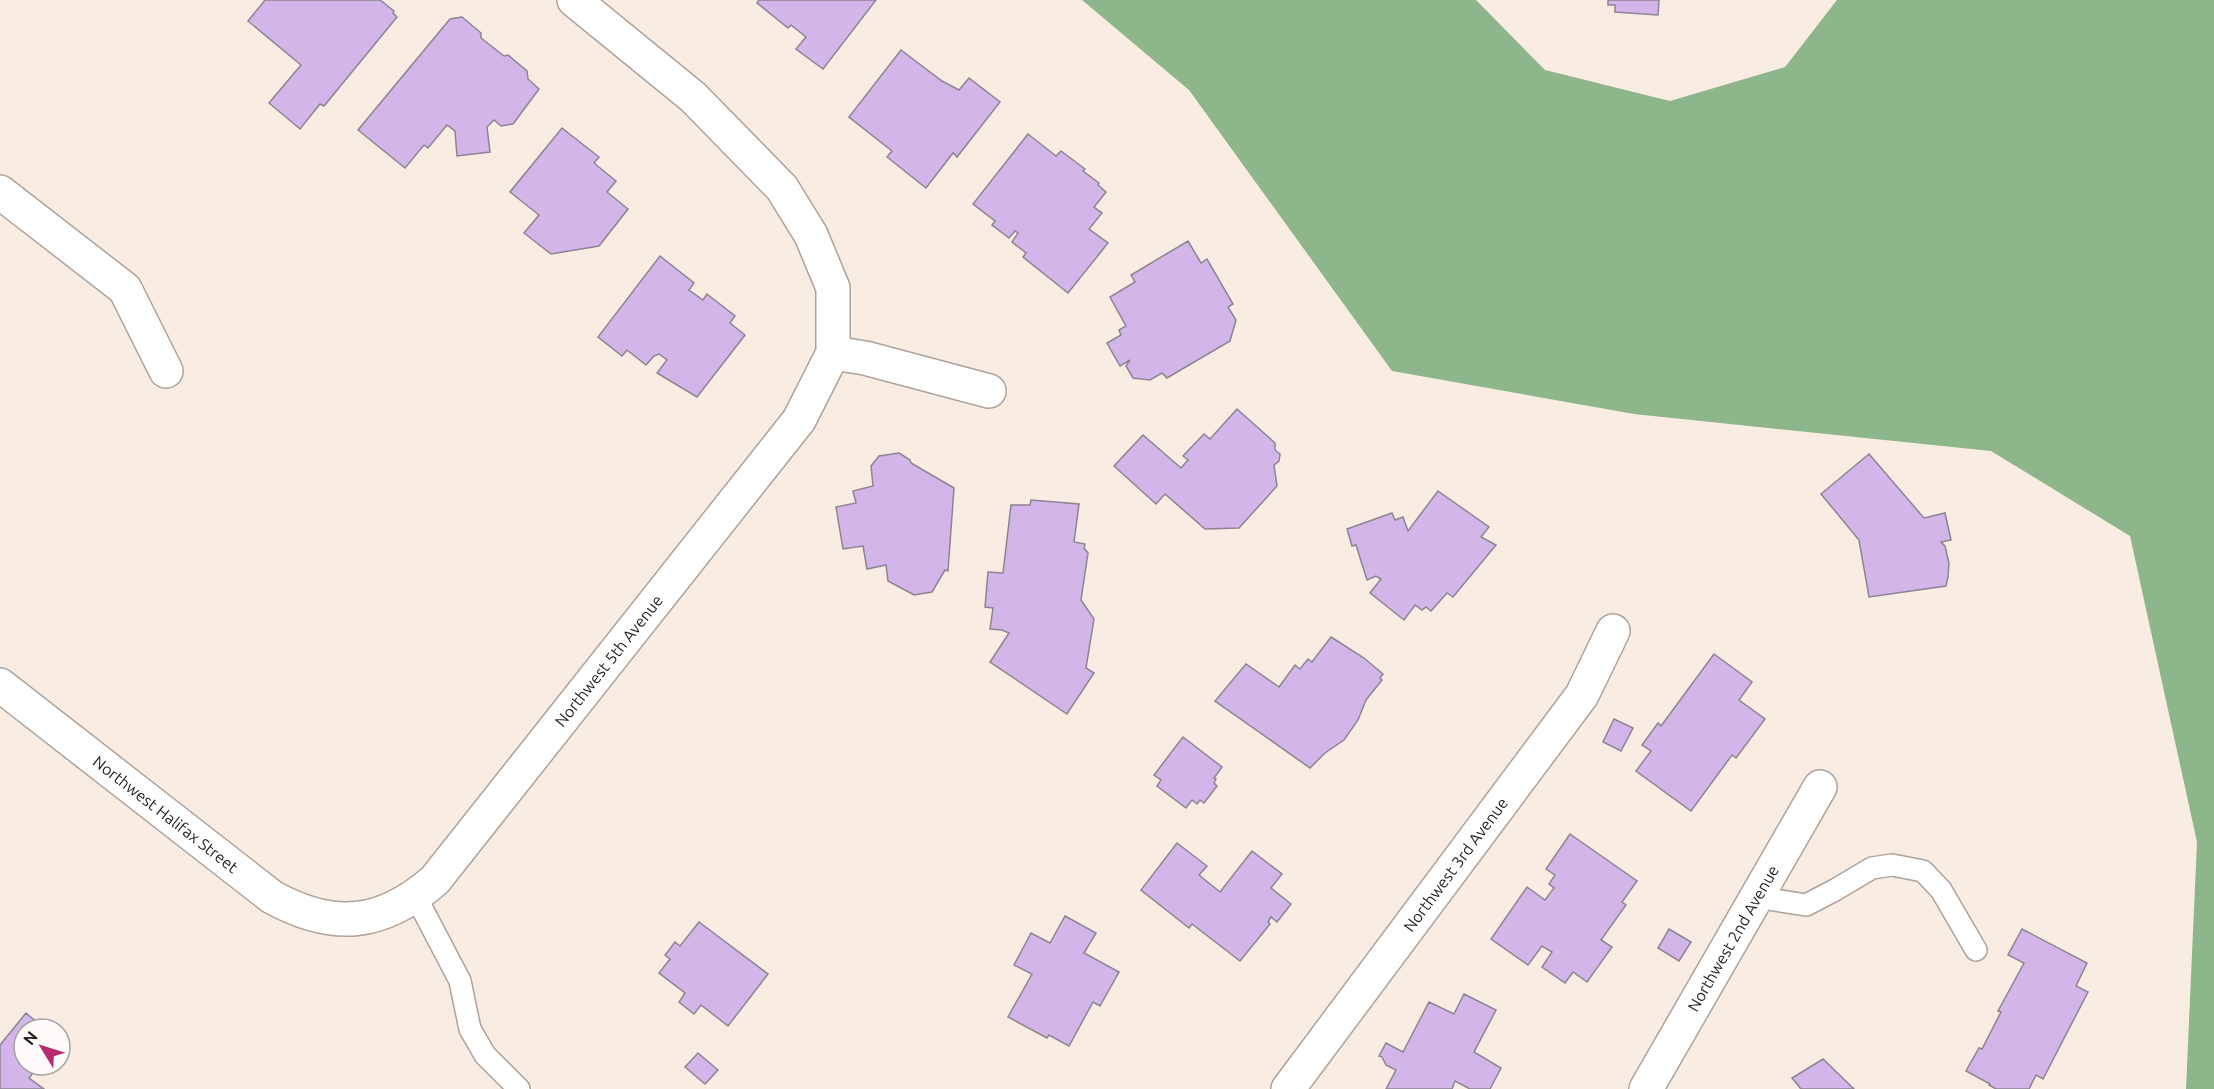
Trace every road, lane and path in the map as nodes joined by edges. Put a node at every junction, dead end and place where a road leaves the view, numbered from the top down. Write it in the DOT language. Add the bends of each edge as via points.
graph roads {
  1 [pos="574,0"];
  2 [pos="0,192"];
  3 [pos="833,353"];
  4 [pos="166,371"];
  5 [pos="989,391"];
  6 [pos="1613,631"];
  7 [pos="0,685"];
  8 [pos="1820,787"];
  9 [pos="416,897"];
  10 [pos="1756,897"];
  11 [pos="344,920"];
  12 [pos="1976,950"];
  13 [pos="519,1089"];
  14 [pos="1288,1089"];
  15 [pos="1646,1089"];
  1 -- 3 [label="street" via="693,97 782,188 811,235 833,288"];
  2 -- 4 [label="street" via="125,290"];
  3 -- 5 [label="street"];
  3 -- 9 [label="street, Northwest 5th Avenue" via="799,420 435,880"];
  6 -- 14 [label="street, Northwest 3rd Avenue" via="1582,695"];
  7 -- 11 [label="street, Northwest Halifax Street" via="272,897 318,917"];
  8 -- 10 [label="street, Northwest 2nd Avenue"];
  9 -- 11 [label="street, Northwest 5th Avenue" via="369,917"];
  9 -- 13 [label="lane" via="460,981 470,1029 485,1055"];
  10 -- 12 [label="lane" via="1806,905 1872,868 1892,865 1923,871 1941,890"];
  10 -- 15 [label="street, Northwest 2nd Avenue"];
}
